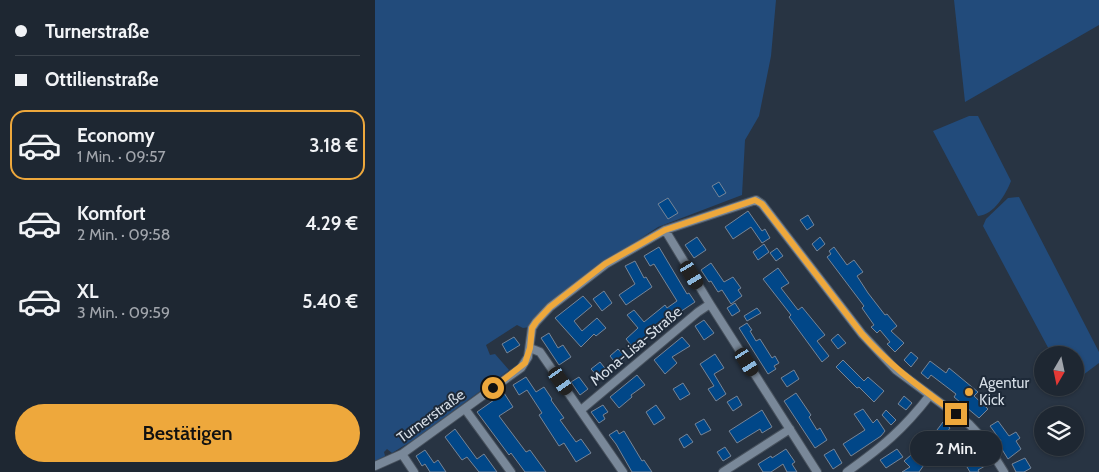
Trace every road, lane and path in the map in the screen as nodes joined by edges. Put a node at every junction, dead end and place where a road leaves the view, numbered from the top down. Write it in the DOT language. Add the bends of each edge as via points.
graph roads {
  1 [pos="665,230"];
  2 [pos="710,304"];
  3 [pos="530,348"];
  4 [pos="930,394"];
  5 [pos="465,409"];
  6 [pos="581,410"];
  7 [pos="790,429"];
  8 [pos="401,454"];
  9 [pos="375,466"];
  10 [pos="415,472"];
  11 [pos="511,472"];
  12 [pos="623,472"];
  13 [pos="723,472"];
  14 [pos="817,472"];
  15 [pos="847,472"];
  16 [pos="1004,472"];
  1 -- 2 [label="street"];
  1 -- 3 [label="street, Turnerstraße" via="605,264 550,307 532,328"];
  1 -- 4 [label="street, Turnerstraße" via="755,200 762,204 862,334 896,370"];
  2 -- 6 [label="street, Mona-Lisa-Straße"];
  2 -- 7 [label="street"];
  3 -- 5 [label="street, Turnerstraße" via="521,368"];
  3 -- 6 [label="street" via="540,352"];
  4 -- 15 [label="street" via="898,432"];
  4 -- 16 [label="street" via="969,424"];
  5 -- 8 [label="street, Turnerstraße"];
  5 -- 11 [label="street"];
  6 -- 12 [label="street"];
  7 -- 13 [label="street"];
  7 -- 14 [label="street"];
  8 -- 9 [label="street, Turnerstraße"];
  8 -- 10 [label="street"];
}
